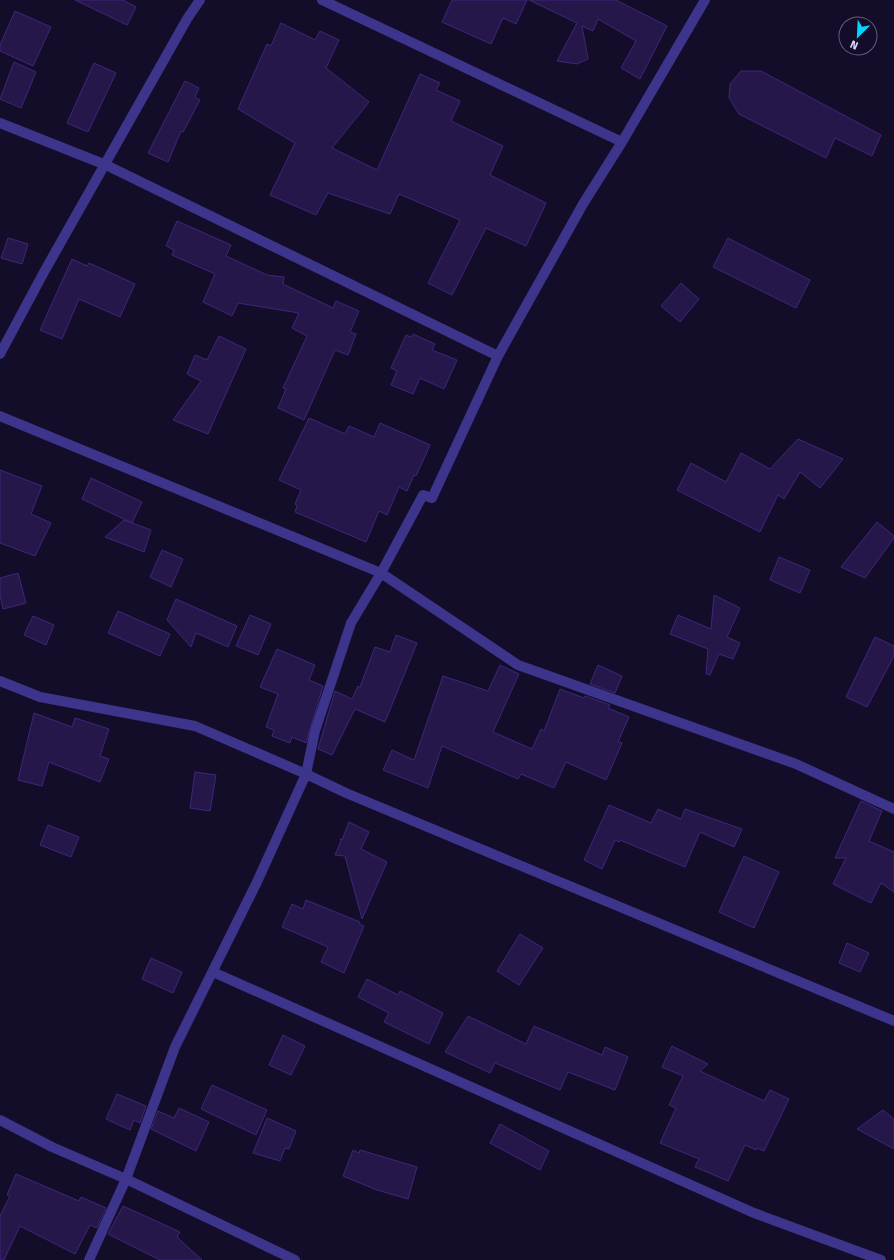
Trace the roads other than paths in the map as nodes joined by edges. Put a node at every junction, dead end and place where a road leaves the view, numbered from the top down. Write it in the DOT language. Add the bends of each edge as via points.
graph roads {
  1 [pos="200,0"];
  2 [pos="322,0"];
  3 [pos="705,0"];
  4 [pos="0,123"];
  5 [pos="622,142"];
  6 [pos="106,165"];
  7 [pos="0,354"];
  8 [pos="498,356"];
  9 [pos="0,416"];
  10 [pos="381,574"];
  11 [pos="0,681"];
  12 [pos="306,774"];
  13 [pos="894,809"];
  14 [pos="213,972"];
  15 [pos="894,1021"];
  16 [pos="0,1120"];
  17 [pos="126,1179"];
  18 [pos="89,1260"];
  19 [pos="295,1260"];
  20 [pos="880,1260"];
  1 -- 6 [label="street"];
  2 -- 5 [label="street"];
  3 -- 5 [label="street"];
  4 -- 6 [label="street"];
  5 -- 8 [label="street" via="583,204"];
  6 -- 7 [label="street"];
  6 -- 8 [label="street"];
  8 -- 10 [label="street" via="432,498 423,495"];
  9 -- 10 [label="street"];
  10 -- 12 [label="street" via="350,623 315,731"];
  10 -- 13 [label="street" via="518,665 796,764"];
  11 -- 12 [label="street" via="40,697 195,726"];
  12 -- 14 [label="street"];
  12 -- 15 [label="street" via="346,793"];
  14 -- 17 [label="street" via="175,1047"];
  14 -- 20 [label="street" via="754,1213"];
  16 -- 17 [label="street" via="52,1147"];
  17 -- 18 [label="street"];
  17 -- 19 [label="street"];
}
